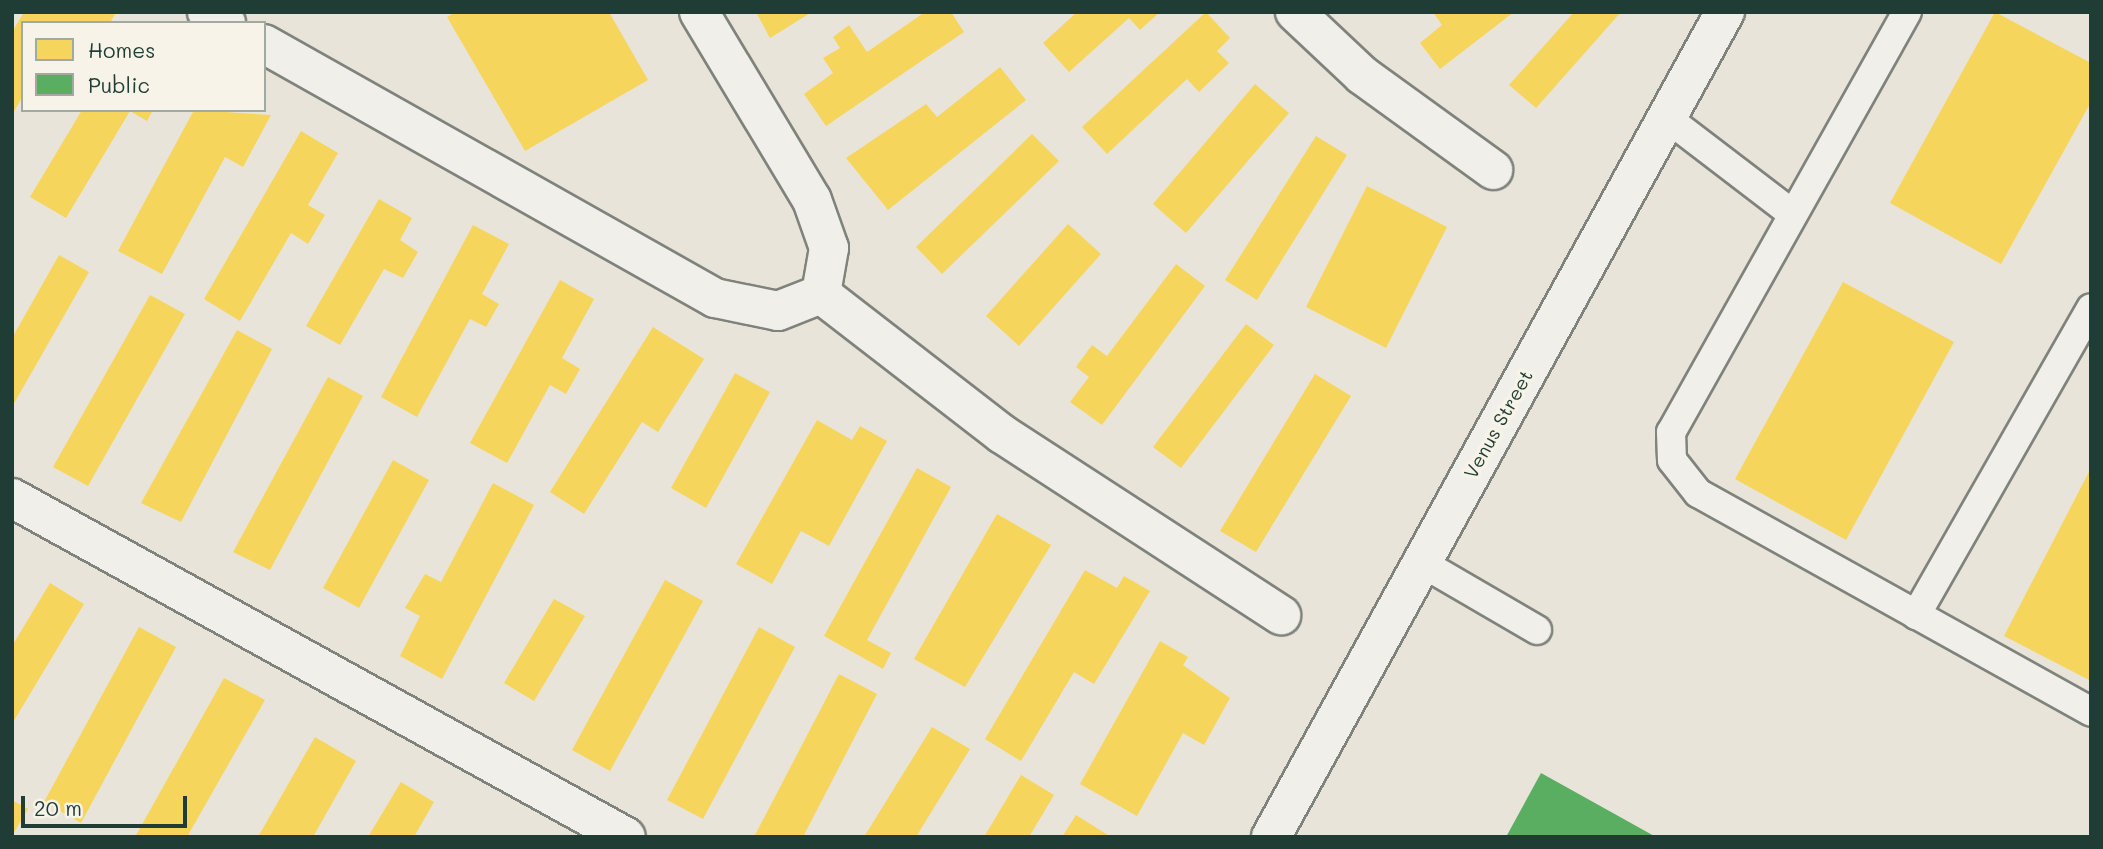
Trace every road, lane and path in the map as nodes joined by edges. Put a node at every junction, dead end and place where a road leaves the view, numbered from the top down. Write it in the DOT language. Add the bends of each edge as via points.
graph roads {
  1 [pos="207,12"];
  2 [pos="699,12"];
  3 [pos="1295,12"];
  4 [pos="1725,12"];
  5 [pos="1907,12"];
  6 [pos="223,21"];
  7 [pos="266,45"];
  8 [pos="1667,118"];
  9 [pos="1493,170"];
  10 [pos="1790,212"];
  11 [pos="821,294"];
  12 [pos="2091,308"];
  13 [pos="12,498"];
  14 [pos="1422,563"];
  15 [pos="1281,615"];
  16 [pos="1916,615"];
  17 [pos="1537,630"];
  18 [pos="2091,712"];
  19 [pos="625,837"];
  20 [pos="1271,837"];
  1 -- 6 [label="street"];
  2 -- 11 [label="street" via="813,200 829,248"];
  3 -- 9 [label="street" via="1371,82"];
  4 -- 8 [label="street, Venus Street"];
  5 -- 10 [label="lane"];
  7 -- 11 [label="street" via="715,298 778,312"];
  8 -- 10 [label="lane"];
  8 -- 14 [label="street, Venus Street"];
  10 -- 16 [label="lane" via="1671,432 1672,460 1698,493"];
  11 -- 15 [label="street" via="1002,434"];
  12 -- 16 [label="lane"];
  13 -- 19 [label="street"];
  14 -- 17 [label="lane"];
  14 -- 20 [label="street, Venus Street"];
  16 -- 18 [label="lane"];
}
